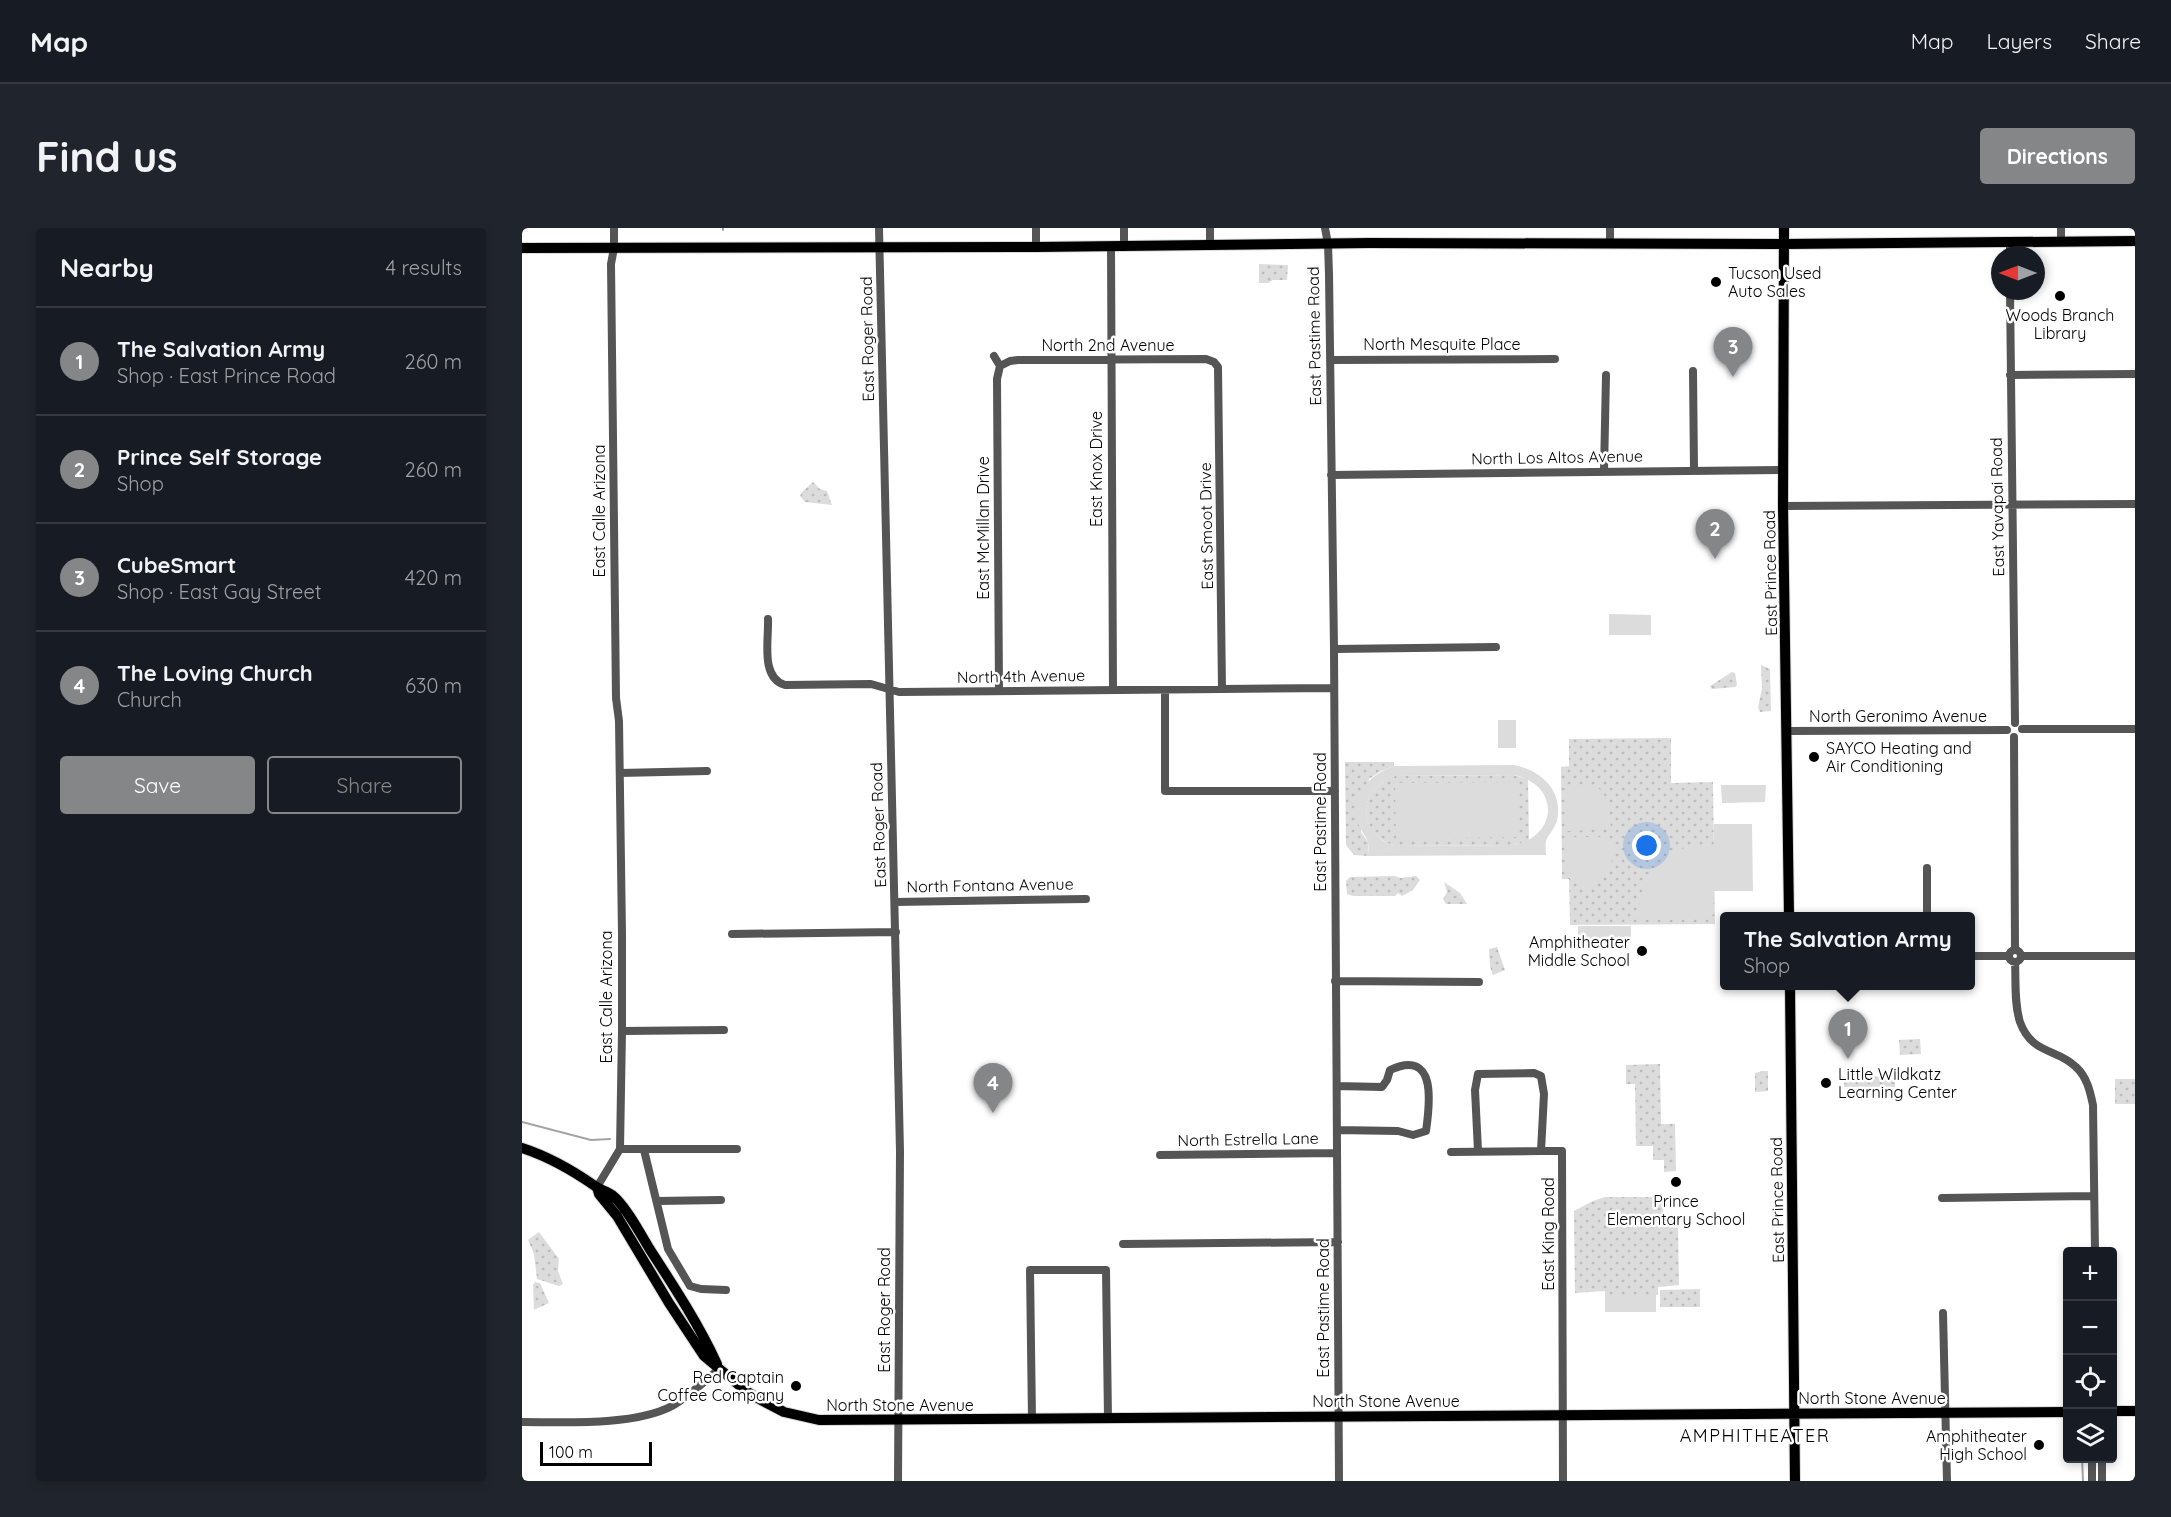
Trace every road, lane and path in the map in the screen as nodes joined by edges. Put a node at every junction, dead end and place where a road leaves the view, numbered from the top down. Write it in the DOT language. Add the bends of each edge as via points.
graph roads {
  1 [pos="614,228"];
  2 [pos="879,228"];
  3 [pos="1036,228"];
  4 [pos="1124,228"];
  5 [pos="1210,228"];
  6 [pos="1325,228"];
  7 [pos="1610,228"];
  8 [pos="1784,228"];
  9 [pos="2061,228"];
  10 [pos="2061,241"];
  11 [pos="2135,241"];
  12 [pos="1610,242"];
  13 [pos="2010,242"];
  14 [pos="1328,244"];
  15 [pos="1784,244"];
  16 [pos="1124,246"];
  17 [pos="1210,246"];
  18 [pos="2010,246"];
  19 [pos="880,247"];
  20 [pos="1111,247"];
  21 [pos="522,248"];
  22 [pos="1036,248"];
  23 [pos="614,249"];
  24 [pos="2010,300"];
  25 [pos="994,356"];
  26 [pos="1111,359"];
  27 [pos="1555,359"];
  28 [pos="1330,360"];
  29 [pos="1217,361"];
  30 [pos="1000,366"];
  31 [pos="1693,371"];
  32 [pos="2135,374"];
  33 [pos="1606,375"];
  34 [pos="2010,375"];
  35 [pos="1694,470"];
  36 [pos="1784,470"];
  37 [pos="1604,471"];
  38 [pos="1331,475"];
  39 [pos="2135,504"];
  40 [pos="2012,505"];
  41 [pos="1783,506"];
  42 [pos="768,619"];
  43 [pos="1497,647"];
  44 [pos="1334,649"];
  45 [pos="890,688"];
  46 [pos="1334,688"];
  47 [pos="1222,689"];
  48 [pos="1113,690"];
  49 [pos="1165,690"];
  50 [pos="999,691"];
  51 [pos="2018,726"];
  52 [pos="2135,729"];
  53 [pos="1788,731"];
  54 [pos="2010,734"];
  55 [pos="707,771"];
  56 [pos="620,773"];
  57 [pos="1335,791"];
  58 [pos="1927,868"];
  59 [pos="1086,899"];
  60 [pos="895,902"];
  61 [pos="1789,912"];
  62 [pos="1927,912"];
  63 [pos="896,932"];
  64 [pos="732,934"];
  65 [pos="1975,956"];
  66 [pos="2015,956"];
  67 [pos="2135,956"];
  68 [pos="1335,981"];
  69 [pos="1479,982"];
  70 [pos="1790,990"];
  71 [pos="724,1030"];
  72 [pos="622,1031"];
  73 [pos="1337,1086"];
  74 [pos="1337,1130"];
  75 [pos="522,1148"];
  76 [pos="620,1149"];
  77 [pos="737,1149"];
  78 [pos="644,1150"];
  79 [pos="1478,1151"];
  80 [pos="1541,1151"];
  81 [pos="1450,1152"];
  82 [pos="1337,1153"];
  83 [pos="1160,1155"];
  84 [pos="597,1188"];
  85 [pos="2094,1196"];
  86 [pos="1942,1198"];
  87 [pos="721,1200"];
  88 [pos="657,1201"];
  89 [pos="1338,1242"];
  90 [pos="1123,1244"];
  91 [pos="2095,1247"];
  92 [pos="726,1290"];
  93 [pos="1943,1313"];
  94 [pos="719,1369"];
  95 [pos="2117,1411"];
  96 [pos="2135,1411"];
  97 [pos="2063,1412"];
  98 [pos="1946,1413"];
  99 [pos="1564,1414"];
  100 [pos="1795,1414"];
  101 [pos="1339,1417"];
  102 [pos="1032,1419"];
  103 [pos="1108,1419"];
  104 [pos="898,1420"];
  105 [pos="522,1422"];
  106 [pos="2092,1463"];
  107 [pos="2102,1463"];
  108 [pos="898,1481"];
  109 [pos="1339,1481"];
  110 [pos="1563,1481"];
  111 [pos="1795,1481"];
  112 [pos="1947,1481"];
  113 [pos="2092,1481"];
  114 [pos="2102,1481"];
  1 -- 23 [label="street, East Calle Arizona"];
  2 -- 19 [label="street, East Roger Road"];
  3 -- 22 [label="street"];
  4 -- 16 [label="street"];
  5 -- 17 [label="street"];
  6 -- 14 [label="street, East Pastime Road"];
  7 -- 12 [label="street"];
  8 -- 15 [label="main road, East Prince Road"];
  9 -- 10 [label="street"];
  10 -- 11 [label="main road"];
  10 -- 13 [label="main road"];
  12 -- 14 [label="main road"];
  12 -- 15 [label="main road"];
  13 -- 15 [label="main road"];
  13 -- 18 [label="street"];
  14 -- 17 [label="main road"];
  14 -- 28 [label="street, East Pastime Road"];
  15 -- 36 [label="main road, East Prince Road"];
  16 -- 17 [label="main road"];
  16 -- 20 [label="main road"];
  19 -- 22 [label="main road"];
  19 -- 23 [label="main road"];
  19 -- 45 [label="street, East Roger Road"];
  20 -- 22 [label="main road"];
  20 -- 26 [label="street, East Knox Drive"];
  21 -- 23 [label="main road"];
  23 -- 56 [label="street, East Calle Arizona" via="614,592"];
  24 -- 34 [label="street, East Yavapai Road"];
  25 -- 30 [label="street"];
  26 -- 29 [label="street, North 2nd Avenue"];
  26 -- 30 [label="street, North 2nd Avenue" via="1018,360"];
  26 -- 48 [label="street, East Knox Drive"];
  27 -- 28 [label="street, North Mesquite Place"];
  28 -- 38 [label="street, East Pastime Road"];
  29 -- 47 [label="street, East Smoot Drive"];
  30 -- 50 [label="street, East McMillan Drive"];
  31 -- 35 [label="street"];
  32 -- 34 [label="street"];
  33 -- 37 [label="street"];
  34 -- 40 [label="street, East Yavapai Road"];
  35 -- 36 [label="street, North Los Altos Avenue"];
  35 -- 37 [label="street, North Los Altos Avenue"];
  36 -- 41 [label="main road, East Prince Road"];
  37 -- 38 [label="street, North Los Altos Avenue"];
  38 -- 44 [label="street, East Pastime Road"];
  39 -- 40 [label="street"];
  40 -- 41 [label="street"];
  40 -- 51 [label="street, East Yavapai Road"];
  41 -- 53 [label="main road, East Prince Road"];
  42 -- 45 [label="street, North 4th Avenue" via="770,671 779,683 872,684"];
  43 -- 44 [label="street"];
  44 -- 46 [label="street, East Pastime Road"];
  45 -- 50 [label="street, North 4th Avenue" via="899,692"];
  45 -- 60 [label="street, East Roger Road"];
  46 -- 47 [label="street, North 4th Avenue"];
  46 -- 57 [label="street, East Pastime Road"];
  47 -- 49 [label="street, North 4th Avenue"];
  48 -- 49 [label="street, North 4th Avenue"];
  48 -- 50 [label="street, North 4th Avenue"];
  49 -- 57 [label="street" via="1164,791"];
  51 -- 52 [label="street"];
  51 -- 54 [label="street" via="2020,734"];
  51 -- 54 [label="street" via="2010,724"];
  53 -- 54 [label="street, North Geronimo Avenue"];
  53 -- 61 [label="main road, East Prince Road"];
  54 -- 66 [label="street"];
  55 -- 56 [label="street"];
  56 -- 72 [label="street, East Calle Arizona"];
  57 -- 68 [label="street, East Pastime Road"];
  58 -- 62 [label="street"];
  59 -- 60 [label="street, North Fontana Avenue"];
  60 -- 63 [label="street, East Roger Road"];
  63 -- 64 [label="street"];
  63 -- 104 [label="street, East Roger Road" via="900,1151"];
  65 -- 66 [label="street"];
  66 -- 67 [label="street"];
  66 -- 85 [label="street" via="2016,1004 2026,1034 2037,1047 2075,1065 2089,1087 2094,1104"];
  68 -- 69 [label="street"];
  68 -- 73 [label="street, East Pastime Road"];
  70 -- 100 [label="main road, East Prince Road"];
  71 -- 72 [label="street"];
  72 -- 76 [label="street, East Calle Arizona"];
  73 -- 74 [label="street, East Pastime Road"];
  73 -- 74 [label="street" via="1382,1087 1390,1070 1399,1066 1421,1068 1426,1076 1429,1108 1426,1131 1420,1134"];
  74 -- 82 [label="street, East Pastime Road"];
  75 -- 84 [label="main road, North Stone Avenue" via="575,1171"];
  76 -- 78 [label="street"];
  76 -- 84 [label="street"];
  77 -- 78 [label="street"];
  78 -- 88 [label="street"];
  79 -- 80 [label="street"];
  79 -- 80 [label="street" via="1478,1074 1534,1073 1541,1076 1544,1094"];
  79 -- 81 [label="street"];
  80 -- 99 [label="street, East King Road" via="1562,1151"];
  82 -- 83 [label="street, North Estrella Lane"];
  82 -- 89 [label="street, East Pastime Road"];
  84 -- 94 [label="main road, North Stone Avenue" via="612,1194 635,1225 706,1340"];
  85 -- 86 [label="street"];
  85 -- 91 [label="street"];
  87 -- 88 [label="street"];
  88 -- 92 [label="street" via="668,1249 690,1286"];
  89 -- 90 [label="street"];
  89 -- 101 [label="street, East Pastime Road"];
  93 -- 98 [label="street"];
  94 -- 104 [label="main road, North Stone Avenue" via="746,1391 784,1412 819,1420"];
  94 -- 105 [label="street" via="671,1406 637,1417"];
  95 -- 96 [label="main road"];
  97 -- 98 [label="main road, North Stone Avenue"];
  98 -- 100 [label="main road, North Stone Avenue"];
  98 -- 112 [label="street"];
  99 -- 100 [label="main road, North Stone Avenue"];
  99 -- 101 [label="main road, North Stone Avenue"];
  99 -- 110 [label="street"];
  100 -- 111 [label="main road, East Prince Road"];
  101 -- 103 [label="main road, North Stone Avenue"];
  101 -- 109 [label="street, East Pastime Road"];
  102 -- 103 [label="main road, North Stone Avenue"];
  102 -- 103 [label="street" via="1030,1270 1106,1270"];
  102 -- 104 [label="main road, North Stone Avenue"];
  104 -- 108 [label="street, East Roger Road"];
  106 -- 113 [label="street"];
  107 -- 114 [label="street"];
}
